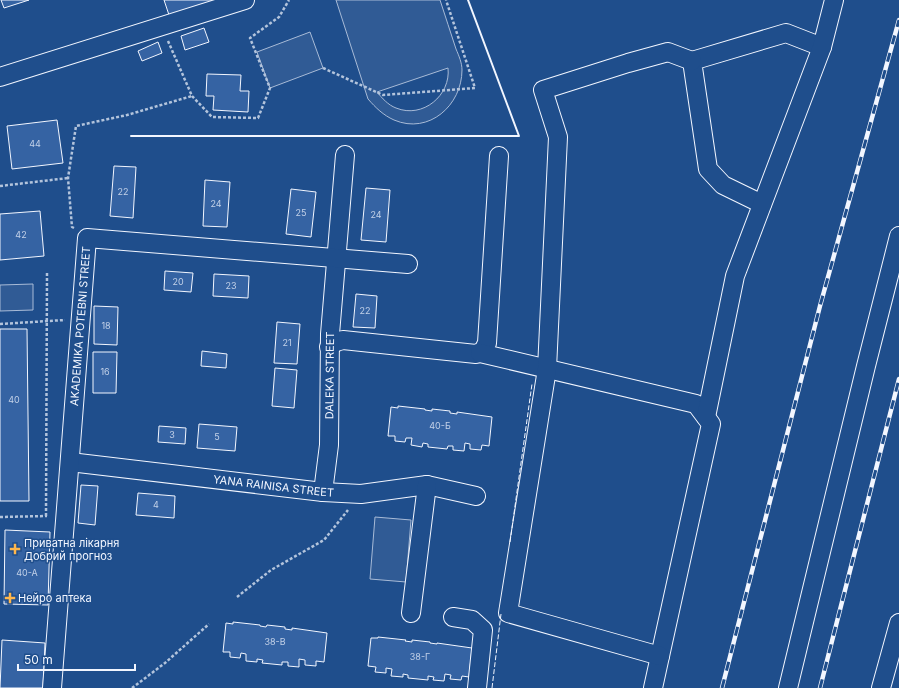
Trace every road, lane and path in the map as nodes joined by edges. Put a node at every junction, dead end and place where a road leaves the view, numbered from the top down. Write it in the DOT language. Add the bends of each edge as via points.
graph roads {
  1 [pos="245,0"];
  2 [pos="289,0"];
  3 [pos="446,0"];
  4 [pos="834,0"];
  5 [pos="162,26"];
  6 [pos="822,47"];
  7 [pos="692,61"];
  8 [pos="323,68"];
  9 [pos="0,77"];
  10 [pos="192,96"];
  11 [pos="345,155"];
  12 [pos="498,156"];
  13 [pos="68,178"];
  14 [pos="0,186"];
  15 [pos="762,204"];
  16 [pos="899,236"];
  17 [pos="87,238"];
  18 [pos="336,259"];
  19 [pos="408,264"];
  20 [pos="47,273"];
  21 [pos="81,319"];
  22 [pos="47,320"];
  23 [pos="0,324"];
  24 [pos="330,347"];
  25 [pos="480,353"];
  26 [pos="547,369"];
  27 [pos="706,417"];
  28 [pos="70,462"];
  29 [pos="427,484"];
  30 [pos="323,492"];
  31 [pos="361,494"];
  32 [pos="476,496"];
  33 [pos="46,516"];
  34 [pos="65,516"];
  35 [pos="0,517"];
  36 [pos="237,597"];
  37 [pos="411,613"];
  38 [pos="453,617"];
  39 [pos="899,622"];
  40 [pos="209,624"];
  41 [pos="660,656"];
  42 [pos="52,688"];
  43 [pos="132,688"];
  44 [pos="476,688"];
  45 [pos="652,688"];
  46 [pos="788,688"];
  47 [pos="881,688"];
  1 -- 5 [label="street"];
  2 -- 10 [label="path" via="279,17 250,38 270,88 258,118 212,117"];
  3 -- 8 [label="path" via="475,88 382,95"];
  4 -- 6 [label="street"];
  5 -- 9 [label="street"];
  5 -- 10 [label="path"];
  6 -- 7 [label="street" via="786,33"];
  6 -- 15 [label="street"];
  7 -- 15 [label="street" via="708,169 723,185"];
  7 -- 26 [label="street" via="668,52 628,62 543,90 558,138"];
  10 -- 13 [label="path" via="127,115 76,126"];
  11 -- 18 [label="street, DALEKA STREET"];
  12 -- 25 [label="street" via="487,344"];
  13 -- 14 [label="path"];
  13 -- 17 [label="path" via="72,226"];
  15 -- 27 [label="street" via="735,276"];
  16 -- 46 [label="street"];
  17 -- 18 [label="street, AKADEMIKA POTEBNI STREET"];
  17 -- 21 [label="street, AKADEMIKA POTEBNI STREET"];
  18 -- 19 [label="street, AKADEMIKA POTEBNI STREET"];
  18 -- 24 [label="street, DALEKA STREET"];
  20 -- 22 [label="path"];
  21 -- 22 [label="path"];
  21 -- 28 [label="street, AKADEMIKA POTEBNI STREET"];
  22 -- 23 [label="path"];
  22 -- 33 [label="path"];
  24 -- 25 [label="street" via="343,340"];
  24 -- 30 [label="street, DALEKA STREET" via="329,446"];
  25 -- 26 [label="street"];
  26 -- 27 [label="street" via="696,404"];
  26 -- 41 [label="street" via="508,613"];
  27 -- 41 [label="street" via="711,424"];
  28 -- 30 [label="street, YANA RAINISA STREET"];
  28 -- 34 [label="street, AKADEMIKA POTEBNI STREET"];
  29 -- 31 [label="street, YANA RAINISA STREET"];
  29 -- 32 [label="street, YANA RAINISA STREET"];
  29 -- 37 [label="street"];
  30 -- 31 [label="street, YANA RAINISA STREET"];
  31 -- 36 [label="path" via="324,540 271,570"];
  33 -- 34 [label="path"];
  33 -- 35 [label="path"];
  34 -- 42 [label="street, AKADEMIKA POTEBNI STREET"];
  38 -- 44 [label="street" via="472,620 483,630"];
  39 -- 47 [label="street"];
  40 -- 43 [label="path"];
  41 -- 45 [label="street"];
}
